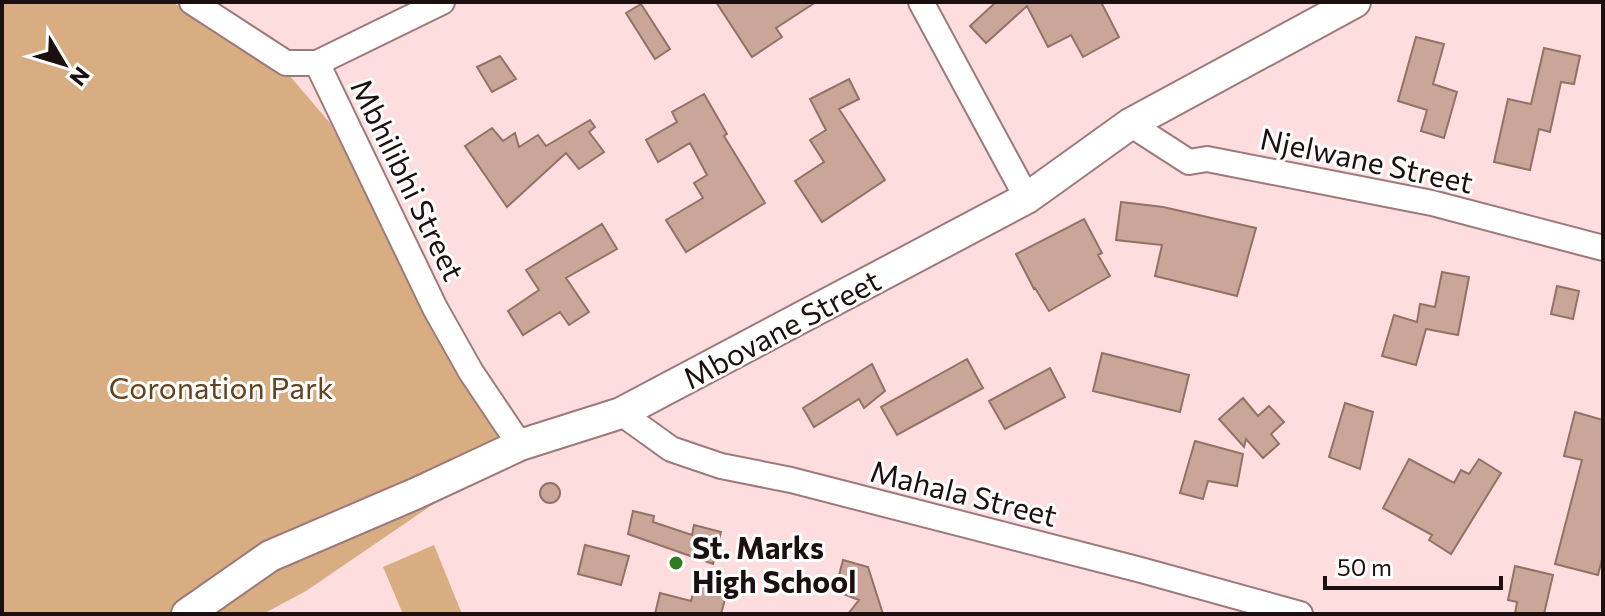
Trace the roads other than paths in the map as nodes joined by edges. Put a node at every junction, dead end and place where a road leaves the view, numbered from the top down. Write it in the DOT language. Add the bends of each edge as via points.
graph roads {
  1 [pos="192,2"];
  2 [pos="442,2"];
  3 [pos="921,2"];
  4 [pos="1355,2"];
  5 [pos="317,63"];
  6 [pos="1130,124"];
  7 [pos="1027,198"];
  8 [pos="1602,243"];
  9 [pos="621,413"];
  10 [pos="520,445"];
  11 [pos="187,614"];
  12 [pos="1300,614"];
  1 -- 5 [label="street, Mbhilibhi Street" via="286,63"];
  2 -- 5 [label="street"];
  3 -- 7 [label="street"];
  4 -- 6 [label="street, Mbovane Street"];
  5 -- 10 [label="street, Mbhilibhi Street" via="435,308"];
  6 -- 7 [label="street, Mbovane Street"];
  6 -- 8 [label="street, Njelwane Street" via="1189,162 1207,159 1432,203"];
  7 -- 9 [label="street, Mbovane Street"];
  9 -- 10 [label="street, Mbovane Street"];
  9 -- 12 [label="street, Mahala Street" via="671,449 721,466"];
  10 -- 11 [label="street, Mbovane Street" via="270,556"];
}
